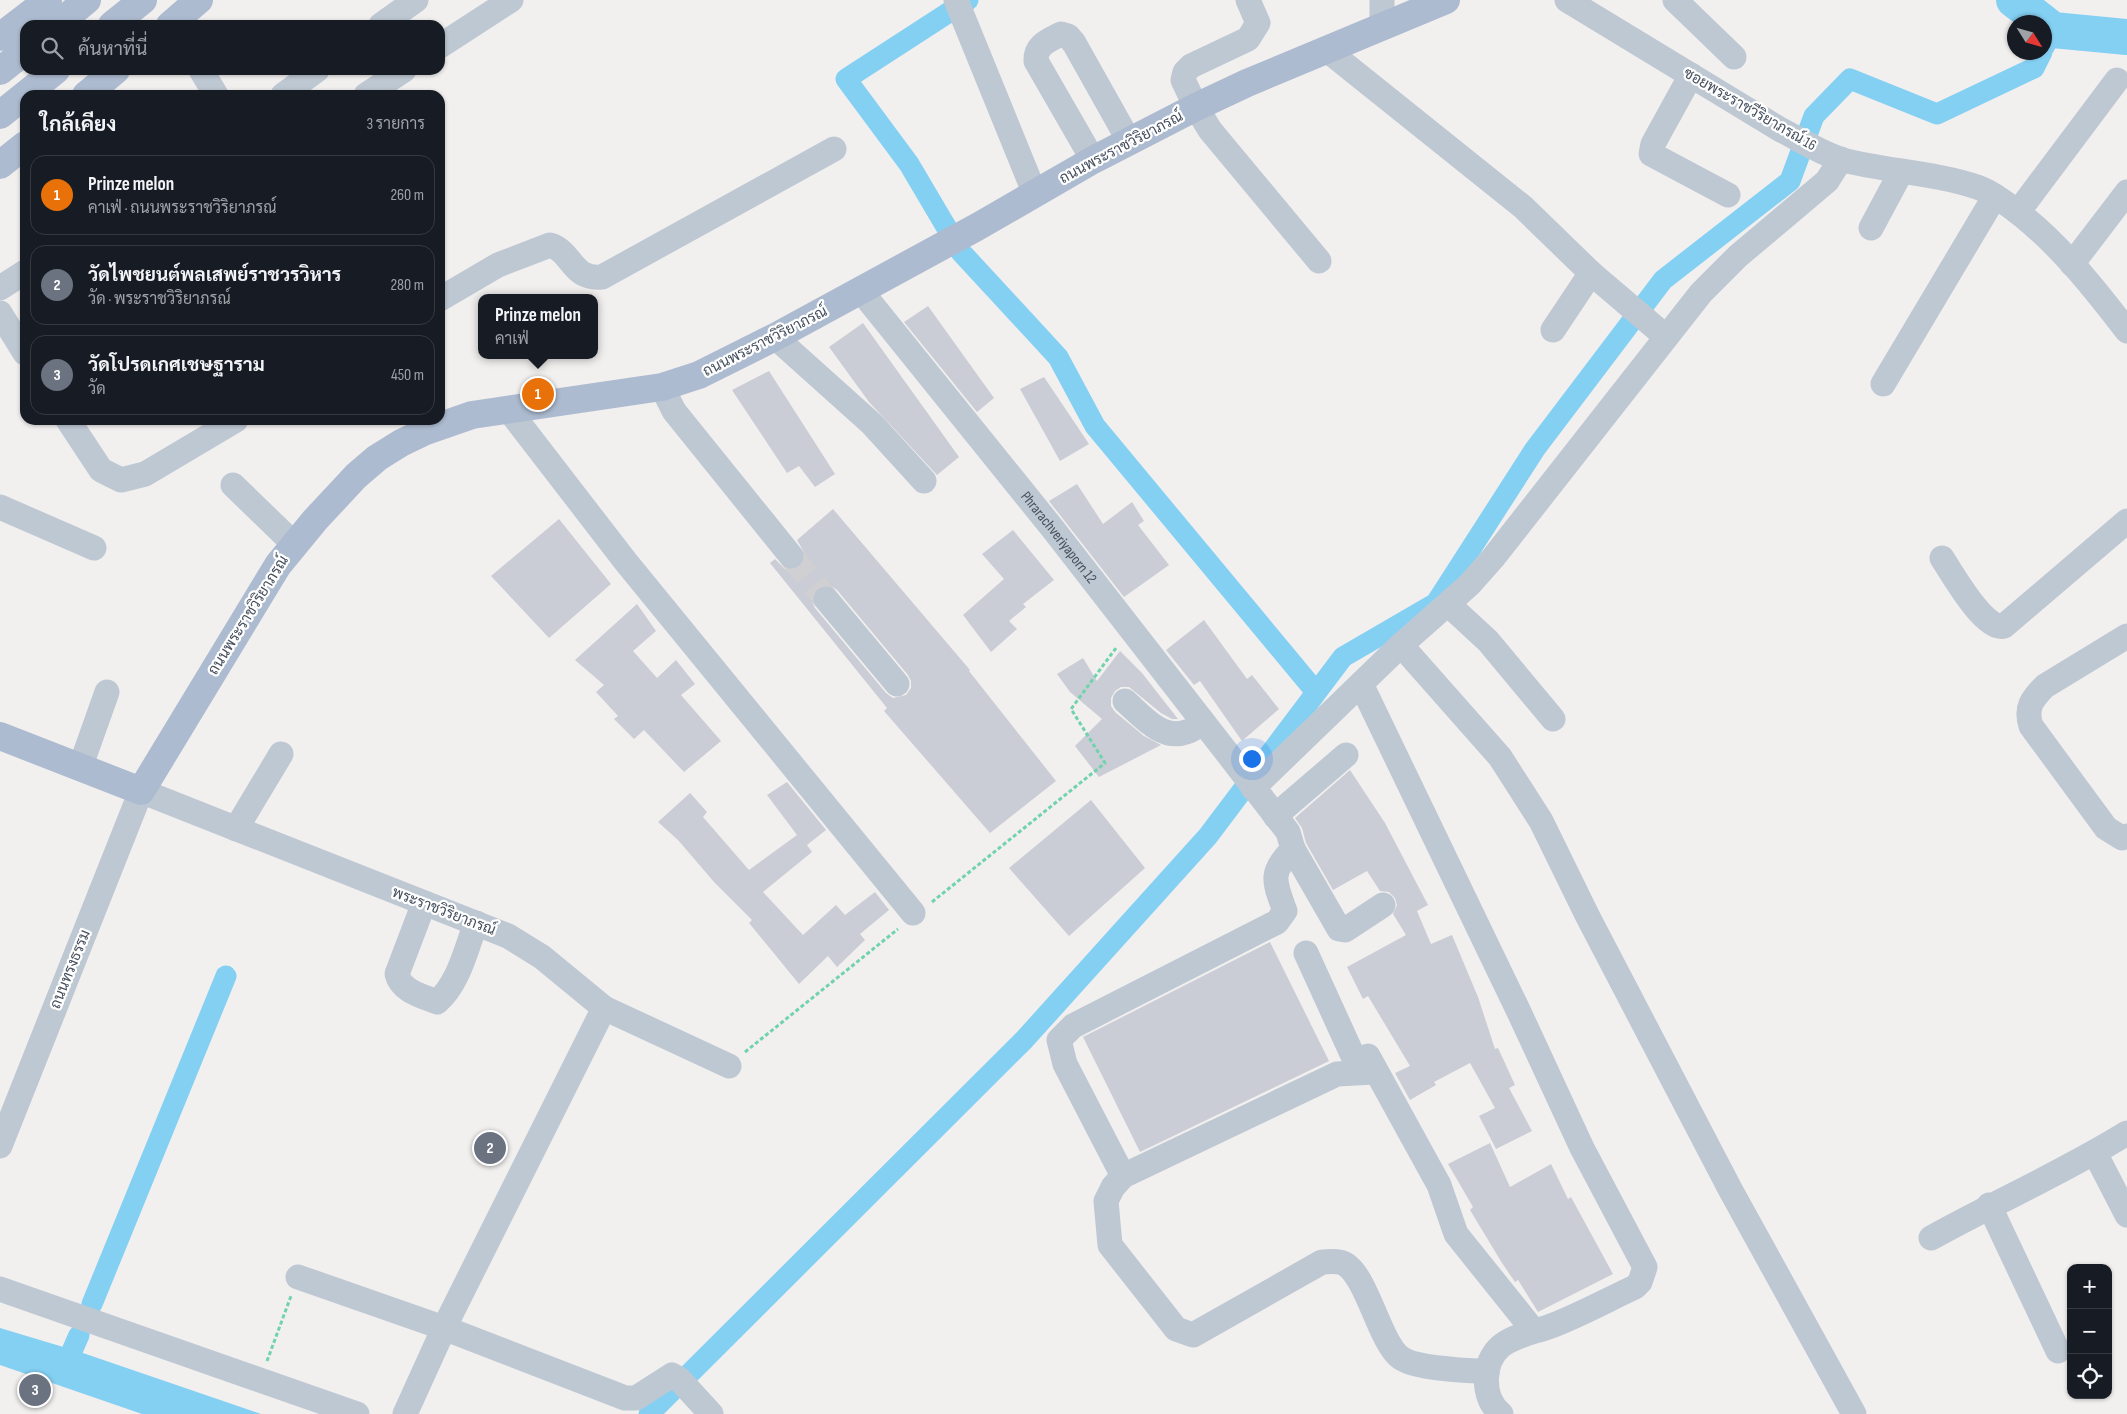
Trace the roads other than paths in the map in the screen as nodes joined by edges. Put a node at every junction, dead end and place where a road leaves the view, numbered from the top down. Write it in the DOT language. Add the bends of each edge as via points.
graph roads {
  1 [pos="48,0"];
  2 [pos="87,0"];
  3 [pos="143,0"];
  4 [pos="199,0"];
  5 [pos="416,0"];
  6 [pos="511,0"];
  7 [pos="956,0"];
  8 [pos="1248,0"];
  9 [pos="1382,0"];
  10 [pos="1446,0"];
  11 [pos="1567,0"];
  12 [pos="1675,0"];
  13 [pos="22,20"];
  14 [pos="62,20"];
  15 [pos="118,20"];
  16 [pos="177,20"];
  17 [pos="388,20"];
  18 [pos="20,22"];
  19 [pos="1382,28"];
  20 [pos="0,37"];
  21 [pos="445,43"];
  22 [pos="1327,50"];
  23 [pos="20,55"];
  24 [pos="1734,57"];
  25 [pos="0,71"];
  26 [pos="50,75"];
  27 [pos="110,75"];
  28 [pos="204,75"];
  29 [pos="310,75"];
  30 [pos="396,75"];
  31 [pos="1691,75"];
  32 [pos="2117,80"];
  33 [pos="31,90"];
  34 [pos="92,90"];
  35 [pos="213,90"];
  36 [pos="290,90"];
  37 [pos="374,90"];
  38 [pos="20,99"];
  39 [pos="1196,107"];
  40 [pos="0,115"];
  41 [pos="1129,141"];
  42 [pos="20,149"];
  43 [pos="834,149"];
  44 [pos="1841,159"];
  45 [pos="1092,160"];
  46 [pos="0,165"];
  47 [pos="1901,172"];
  48 [pos="2127,192"];
  49 [pos="1035,194"];
  50 [pos="1728,196"];
  51 [pos="1995,196"];
  52 [pos="2018,212"];
  53 [pos="1872,228"];
  54 [pos="1319,261"];
  55 [pos="2072,264"];
  56 [pos="1591,273"];
  57 [pos="20,275"];
  58 [pos="0,288"];
  59 [pos="862,291"];
  60 [pos="445,296"];
  61 [pos="0,313"];
  62 [pos="2123,314"];
  63 [pos="1553,330"];
  64 [pos="1658,330"];
  65 [pos="776,338"];
  66 [pos="20,345"];
  67 [pos="1883,384"];
  68 [pos="662,387"];
  69 [pos="508,410"];
  70 [pos="445,421"];
  71 [pos="71,425"];
  72 [pos="228,425"];
  73 [pos="423,425"];
  74 [pos="924,481"];
  75 [pos="233,485"];
  76 [pos="0,507"];
  77 [pos="2127,521"];
  78 [pos="294,544"];
  79 [pos="94,548"];
  80 [pos="790,556"];
  81 [pos="1942,558"];
  82 [pos="826,599"];
  83 [pos="1449,605"];
  84 [pos="2127,636"];
  85 [pos="1401,645"];
  86 [pos="897,684"];
  87 [pos="1361,684"];
  88 [pos="107,692"];
  89 [pos="1125,701"];
  90 [pos="1553,719"];
  91 [pos="1203,722"];
  92 [pos="0,736"];
  93 [pos="282,754"];
  94 [pos="1346,755"];
  95 [pos="80,768"];
  96 [pos="1252,787"];
  97 [pos="141,791"];
  98 [pos="1275,816"];
  99 [pos="236,829"];
  100 [pos="2127,836"];
  101 [pos="1293,849"];
  102 [pos="424,903"];
  103 [pos="1383,905"];
  104 [pos="915,914"];
  105 [pos="476,923"];
  106 [pos="1313,955"];
  107 [pos="604,1008"];
  108 [pos="729,1066"];
  109 [pos="1375,1072"];
  110 [pos="2127,1133"];
  111 [pos="0,1146"];
  112 [pos="2095,1153"];
  113 [pos="1123,1176"];
  114 [pos="1989,1205"];
  115 [pos="2127,1215"];
  116 [pos="1931,1238"];
  117 [pos="298,1277"];
  118 [pos="0,1289"];
  119 [pos="444,1328"];
  120 [pos="1533,1330"];
  121 [pos="2058,1351"];
  122 [pos="1487,1372"];
  123 [pos="357,1414"];
  124 [pos="405,1414"];
  125 [pos="711,1414"];
  126 [pos="1501,1414"];
  127 [pos="1854,1414"];
  1 -- 13 [label="main road"];
  2 -- 14 [label="main road"];
  3 -- 15 [label="main road"];
  4 -- 16 [label="main road"];
  5 -- 17 [label="street"];
  6 -- 21 [label="street"];
  7 -- 49 [label="street"];
  8 -- 39 [label="street" via="1258,23 1248,39 1191,66 1186,72 1183,80"];
  9 -- 19 [label="street"];
  10 -- 19 [label="main road, ถนนพระราชวิริยาภรณ์"];
  11 -- 31 [label="street, ซอยพระราชวีริยาภรณ์ 16"];
  12 -- 24 [label="street"];
  18 -- 20 [label="main road"];
  19 -- 22 [label="main road, ถนนพระราชวิริยาภรณ์"];
  22 -- 39 [label="main road, ถนนพระราชวิริยาภรณ์"];
  22 -- 56 [label="street" via="1523,207"];
  23 -- 25 [label="main road"];
  26 -- 33 [label="main road"];
  27 -- 34 [label="main road"];
  28 -- 35 [label="street"];
  29 -- 36 [label="street"];
  30 -- 37 [label="street"];
  31 -- 44 [label="street, ซอยพระราชวีริยาภรณ์ 16" via="1781,130"];
  31 -- 50 [label="street" via="1653,144 1651,154"];
  32 -- 52 [label="street"];
  38 -- 40 [label="main road"];
  39 -- 41 [label="main road, ถนนพระราชวิริยาภรณ์"];
  39 -- 54 [label="street" via="1210,130"];
  41 -- 45 [label="main road, ถนนพระราชวิริยาภรณ์"];
  41 -- 45 [label="street" via="1074,42 1060,34 1039,46 1036,61"];
  42 -- 46 [label="main road"];
  43 -- 60 [label="street" via="602,277 591,278 581,274 556,247 550,245 498,265"];
  44 -- 47 [label="street, ซอยพระราชวีริยาภรณ์ 16"];
  44 -- 64 [label="street" via="1827,181 1738,256"];
  45 -- 49 [label="main road, ถนนพระราชวิริยาภรณ์"];
  47 -- 51 [label="street, ซอยพระราชวีริยาภรณ์ 16" via="1979,187"];
  47 -- 53 [label="street"];
  48 -- 55 [label="street"];
  49 -- 59 [label="main road, ถนนพระราชวิริยาภรณ์"];
  51 -- 52 [label="street, ซอยพระราชวีริยาภรณ์ 16"];
  51 -- 67 [label="street"];
  52 -- 55 [label="street, ซอยพระราชวีริยาภรณ์ 16"];
  55 -- 62 [label="street, ซอยพระราชวีริยาภรณ์ 16"];
  56 -- 63 [label="street"];
  56 -- 64 [label="street"];
  57 -- 58 [label="street"];
  59 -- 65 [label="main road, ถนนพระราชวิริยาภรณ์"];
  59 -- 91 [label="street, Phrarachveriyaporn 12"];
  61 -- 66 [label="street"];
  64 -- 83 [label="street" via="1493,558"];
  65 -- 68 [label="main road, ถนนพระราชวิริยาภรณ์" via="736,359"];
  65 -- 74 [label="street" via="872,424"];
  68 -- 69 [label="main road, ถนนพระราชวิริยาภรณ์"];
  68 -- 80 [label="street" via="674,411"];
  69 -- 70 [label="main road, ถนนพระราชวิริยาภรณ์"];
  69 -- 104 [label="street" via="626,562"];
  71 -- 72 [label="street" via="101,470 121,480 145,474"];
  73 -- 78 [label="main road, ถนนพระราชวิริยาภรณ์" via="377,458"];
  75 -- 78 [label="street"];
  76 -- 79 [label="street"];
  77 -- 81 [label="street" via="2000,628 1979,613"];
  78 -- 97 [label="main road, ถนนพระราชวิริยาภรณ์" via="263,587"];
  82 -- 86 [label="street"];
  83 -- 85 [label="street"];
  83 -- 90 [label="street" via="1488,641"];
  84 -- 100 [label="street" via="2045,686 2034,697 2027,712 2031,726 2106,828 2122,838"];
  85 -- 87 [label="street"];
  85 -- 127 [label="street" via="1500,757 1542,820 1587,914 1730,1189"];
  87 -- 96 [label="street"];
  87 -- 120 [label="street" via="1582,1148 1645,1267 1635,1287 1551,1326"];
  88 -- 95 [label="street"];
  89 -- 91 [label="street" via="1153,726 1171,734 1186,732"];
  91 -- 96 [label="street, Phrarachveriyaporn 12"];
  92 -- 95 [label="main road"];
  93 -- 99 [label="street"];
  94 -- 98 [label="street"];
  95 -- 97 [label="main road"];
  96 -- 98 [label="street, Phrarachveriyaporn 12"];
  97 -- 99 [label="street, พระราชวิริยาภรณ์"];
  97 -- 111 [label="street, ถนนทรงธรรม"];
  98 -- 101 [label="street, Phrarachveriyaporn 12" via="1288,832"];
  99 -- 102 [label="street, พระราชวิริยาภรณ์"];
  101 -- 103 [label="street, Phrarachveriyaporn 12" via="1339,929 1345,930"];
  101 -- 113 [label="street" via="1279,863 1275,879 1285,911 1277,922 1073,1026 1059,1040 1065,1064"];
  102 -- 105 [label="street, พระราชวิริยาภรณ์"];
  102 -- 105 [label="street" via="397,974 399,982 415,994 437,1002 447,994"];
  105 -- 107 [label="street, พระราชวิริยาภรณ์" via="508,936 542,956"];
  106 -- 109 [label="street"];
  107 -- 108 [label="street, พระราชวิริยาภรณ์"];
  107 -- 119 [label="street"];
  109 -- 113 [label="street" via="1336,1074"];
  109 -- 120 [label="street" via="1438,1185 1456,1234"];
  110 -- 112 [label="street"];
  112 -- 114 [label="street"];
  112 -- 115 [label="street"];
  113 -- 122 [label="street" via="1106,1201 1110,1245 1176,1329 1193,1335 1322,1262 1337,1261 1353,1272 1392,1350 1401,1359 1448,1369"];
  114 -- 116 [label="street"];
  114 -- 121 [label="street"];
  117 -- 119 [label="street"];
  118 -- 123 [label="street"];
  119 -- 124 [label="street"];
  119 -- 125 [label="street" via="625,1398 636,1398 672,1375"];
  120 -- 122 [label="street" via="1502,1345 1492,1357"];
  122 -- 126 [label="street" via="1487,1394"];
}
